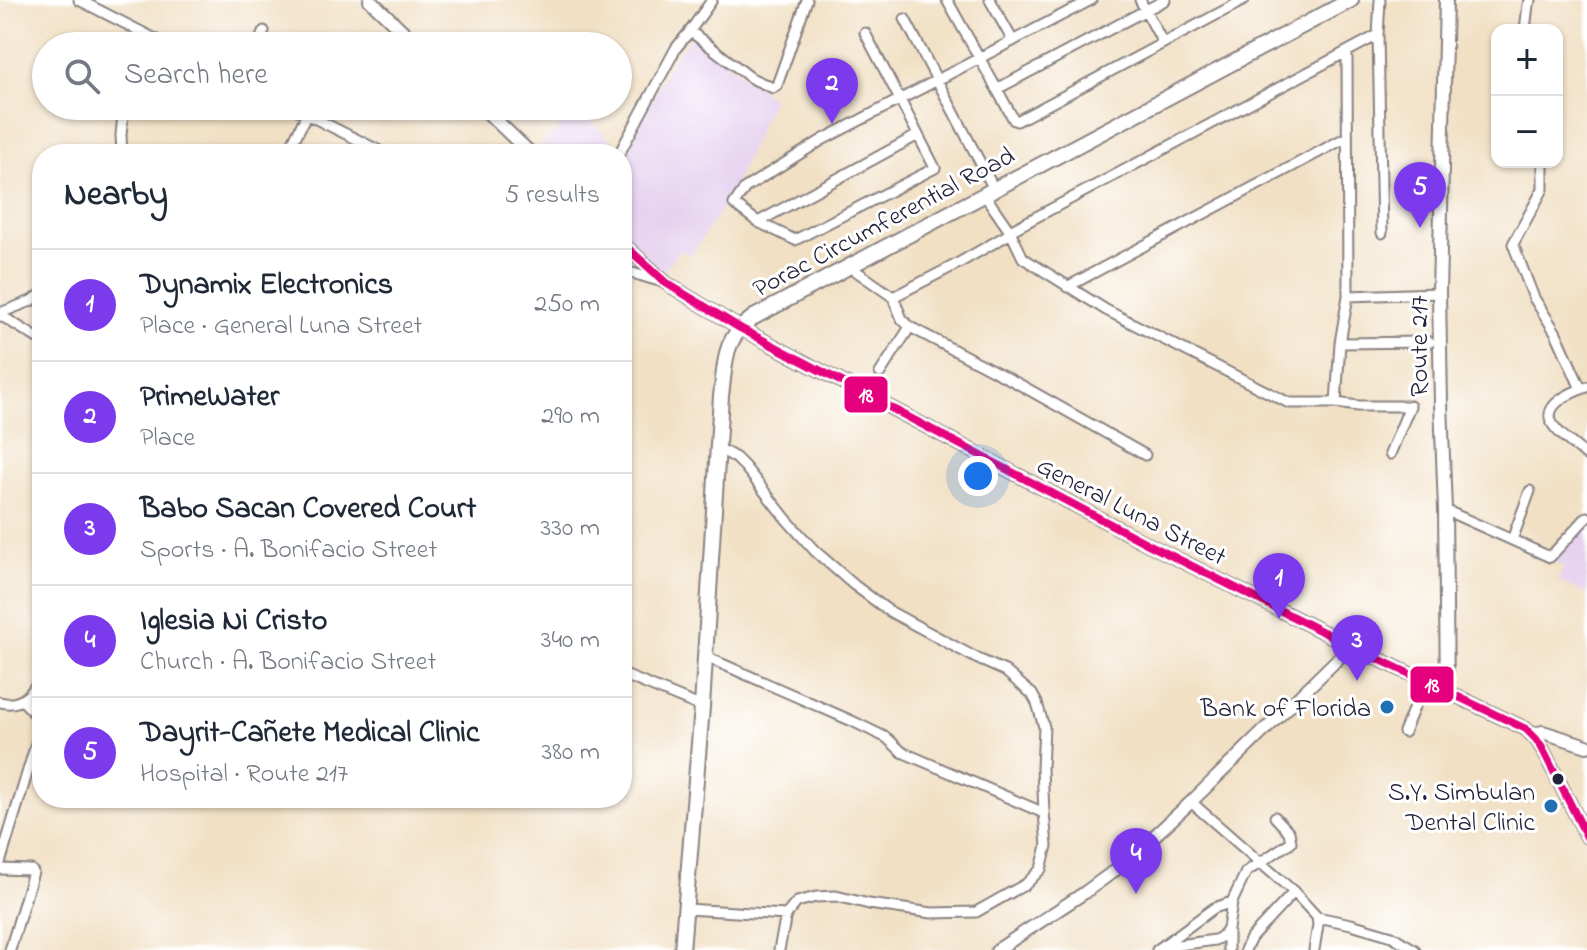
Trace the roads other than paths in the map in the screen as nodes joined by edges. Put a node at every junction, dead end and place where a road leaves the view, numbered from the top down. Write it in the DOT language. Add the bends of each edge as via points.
graph roads {
  1 [pos="79,0"];
  2 [pos="370,0"];
  3 [pos="712,0"];
  4 [pos="807,0"];
  5 [pos="947,0"];
  6 [pos="990,0"];
  7 [pos="1091,0"];
  8 [pos="1140,0"];
  9 [pos="1165,0"];
  10 [pos="1244,0"];
  11 [pos="1351,0"];
  12 [pos="1380,0"];
  13 [pos="1446,0"];
  14 [pos="1531,0"];
  15 [pos="1145,10"];
  16 [pos="905,19"];
  17 [pos="1526,24"];
  18 [pos="690,31"];
  19 [pos="135,32"];
  20 [pos="403,32"];
  21 [pos="865,33"];
  22 [pos="1378,35"];
  23 [pos="1013,41"];
  24 [pos="1163,43"];
  25 [pos="1347,52"];
  26 [pos="980,58"];
  27 [pos="938,80"];
  28 [pos="997,89"];
  29 [pos="900,99"];
  30 [pos="123,120"];
  31 [pos="304,120"];
  32 [pos="319,120"];
  33 [pos="496,120"];
  34 [pos="918,135"];
  35 [pos="1347,137"];
  36 [pos="121,144"];
  37 [pos="292,144"];
  38 [pos="365,144"];
  39 [pos="521,144"];
  40 [pos="624,144"];
  41 [pos="1543,168"];
  42 [pos="989,192"];
  43 [pos="758,222"];
  44 [pos="1010,232"];
  45 [pos="1382,233"];
  46 [pos="632,252"];
  47 [pos="849,266"];
  48 [pos="632,273"];
  49 [pos="666,283"];
  50 [pos="1067,287"];
  51 [pos="1439,293"];
  52 [pos="1348,296"];
  53 [pos="893,297"];
  54 [pos="32,300"];
  55 [pos="0,314"];
  56 [pos="910,327"];
  57 [pos="740,328"];
  58 [pos="32,335"];
  59 [pos="1430,342"];
  60 [pos="1340,343"];
  61 [pos="880,373"];
  62 [pos="1584,388"];
  63 [pos="1336,403"];
  64 [pos="718,448"];
  65 [pos="1390,454"];
  66 [pos="1145,455"];
  67 [pos="1587,456"];
  68 [pos="1530,491"];
  69 [pos="1445,510"];
  70 [pos="1587,517"];
  71 [pos="1512,540"];
  72 [pos="1351,646"];
  73 [pos="704,656"];
  74 [pos="632,678"];
  75 [pos="1425,680"];
  76 [pos="32,690"];
  77 [pos="1447,691"];
  78 [pos="22,700"];
  79 [pos="0,702"];
  80 [pos="702,707"];
  81 [pos="32,711"];
  82 [pos="1404,732"];
  83 [pos="1532,734"];
  84 [pos="1587,746"];
  85 [pos="32,758"];
  86 [pos="1191,802"];
  87 [pos="1044,813"];
  88 [pos="1275,817"];
  89 [pos="1587,837"];
  90 [pos="1260,862"];
  91 [pos="0,866"];
  92 [pos="1294,892"];
  93 [pos="1232,902"];
  94 [pos="686,909"];
  95 [pos="786,915"];
  96 [pos="1317,917"];
  97 [pos="1228,929"];
  98 [pos="1159,949"];
  99 [pos="10,950"];
  100 [pos="682,950"];
  101 [pos="779,950"];
  102 [pos="997,950"];
  103 [pos="1228,950"];
  104 [pos="1245,950"];
  105 [pos="1314,950"];
  106 [pos="1415,950"];
  1 -- 19 [label="street"];
  2 -- 20 [label="main road"];
  3 -- 18 [label="street"];
  4 -- 18 [label="street" via="773,88 751,78"];
  5 -- 26 [label="street"];
  6 -- 23 [label="street"];
  7 -- 23 [label="street"];
  8 -- 15 [label="street"];
  9 -- 15 [label="street"];
  10 -- 24 [label="street"];
  11 -- 42 [label="main road, Porac Circumferential Road"];
  12 -- 22 [label="street"];
  13 -- 51 [label="main road, Route 217"];
  14 -- 17 [label="street"];
  15 -- 24 [label="street"];
  15 -- 28 [label="street"];
  16 -- 27 [label="street"];
  18 -- 40 [label="street"];
  21 -- 29 [label="street"];
  22 -- 25 [label="street"];
  22 -- 45 [label="street"];
  23 -- 26 [label="street"];
  24 -- 28 [label="street" via="1017,121"];
  25 -- 35 [label="street"];
  25 -- 44 [label="street"];
  26 -- 27 [label="street"];
  26 -- 28 [label="street"];
  27 -- 29 [label="street"];
  27 -- 42 [label="street"];
  29 -- 34 [label="street"];
  29 -- 43 [label="street" via="745,188 734,204"];
  30 -- 36 [label="street"];
  31 -- 37 [label="street"];
  32 -- 38 [label="street"];
  33 -- 39 [label="main road"];
  34 -- 43 [label="street"];
  34 -- 43 [label="street" via="935,168 795,240"];
  35 -- 50 [label="street"];
  35 -- 52 [label="street"];
  41 -- 62 [label="street" via="1543,189 1513,244 1534,298"];
  42 -- 44 [label="street"];
  42 -- 47 [label="main road, Porac Circumferential Road"];
  44 -- 50 [label="street" via="1023,258"];
  44 -- 53 [label="street"];
  46 -- 49 [label="main road, General Luna Street"];
  47 -- 53 [label="street"];
  47 -- 57 [label="main road, Porac Circumferential Road"];
  48 -- 49 [label="street"];
  49 -- 57 [label="main road, General Luna Street"];
  50 -- 63 [label="street" via="1289,403"];
  51 -- 52 [label="street"];
  51 -- 69 [label="main road, Route 217"];
  52 -- 60 [label="street"];
  53 -- 56 [label="street"];
  54 -- 55 [label="street"];
  55 -- 58 [label="street"];
  56 -- 61 [label="street"];
  56 -- 66 [label="street"];
  57 -- 64 [label="main road, Porac Circumferential Road" via="727,352"];
  57 -- 72 [label="main road, General Luna Street"];
  59 -- 60 [label="street"];
  60 -- 63 [label="street"];
  62 -- 67 [label="street" via="1560,400 1550,420"];
  63 -- 65 [label="street" via="1410,406"];
  64 -- 73 [label="main road, Porac Circumferential Road"];
  64 -- 87 [label="street" via="745,467 815,551 854,585 889,611 1005,671 1032,694 1044,727"];
  68 -- 71 [label="street"];
  69 -- 71 [label="street"];
  69 -- 77 [label="main road, Route 217"];
  70 -- 71 [label="street" via="1550,557"];
  72 -- 75 [label="main road, General Luna Street"];
  72 -- 86 [label="street"];
  73 -- 80 [label="main road, Porac Circumferential Road"];
  73 -- 87 [label="street" via="887,738 902,752"];
  74 -- 80 [label="street"];
  75 -- 77 [label="main road, General Luna Street"];
  75 -- 82 [label="street"];
  76 -- 78 [label="street"];
  77 -- 83 [label="main road, General Luna Street"];
  78 -- 79 [label="street"];
  78 -- 81 [label="street"];
  80 -- 94 [label="main road, Porac Circumferential Road"];
  83 -- 84 [label="main road" via="1543,732"];
  83 -- 89 [label="main road, General Luna Street"];
  85 -- 91 [label="street"];
  86 -- 90 [label="street"];
  86 -- 102 [label="street" via="1125,863"];
  87 -- 95 [label="street" via="1047,846 1041,869 1026,884 976,912 932,913 836,896 797,902"];
  88 -- 90 [label="street" via="1291,842"];
  90 -- 92 [label="street"];
  90 -- 93 [label="street" via="1246,872"];
  91 -- 99 [label="street" via="33,872"];
  92 -- 96 [label="street"];
  92 -- 104 [label="street"];
  93 -- 97 [label="street"];
  93 -- 98 [label="street" via="1197,918"];
  94 -- 95 [label="street"];
  94 -- 100 [label="main road, Porac Circumferential Road"];
  95 -- 101 [label="street"];
  96 -- 105 [label="street"];
  96 -- 106 [label="street" via="1392,936"];
  97 -- 98 [label="street" via="1215,940"];
  97 -- 103 [label="street"];
}
